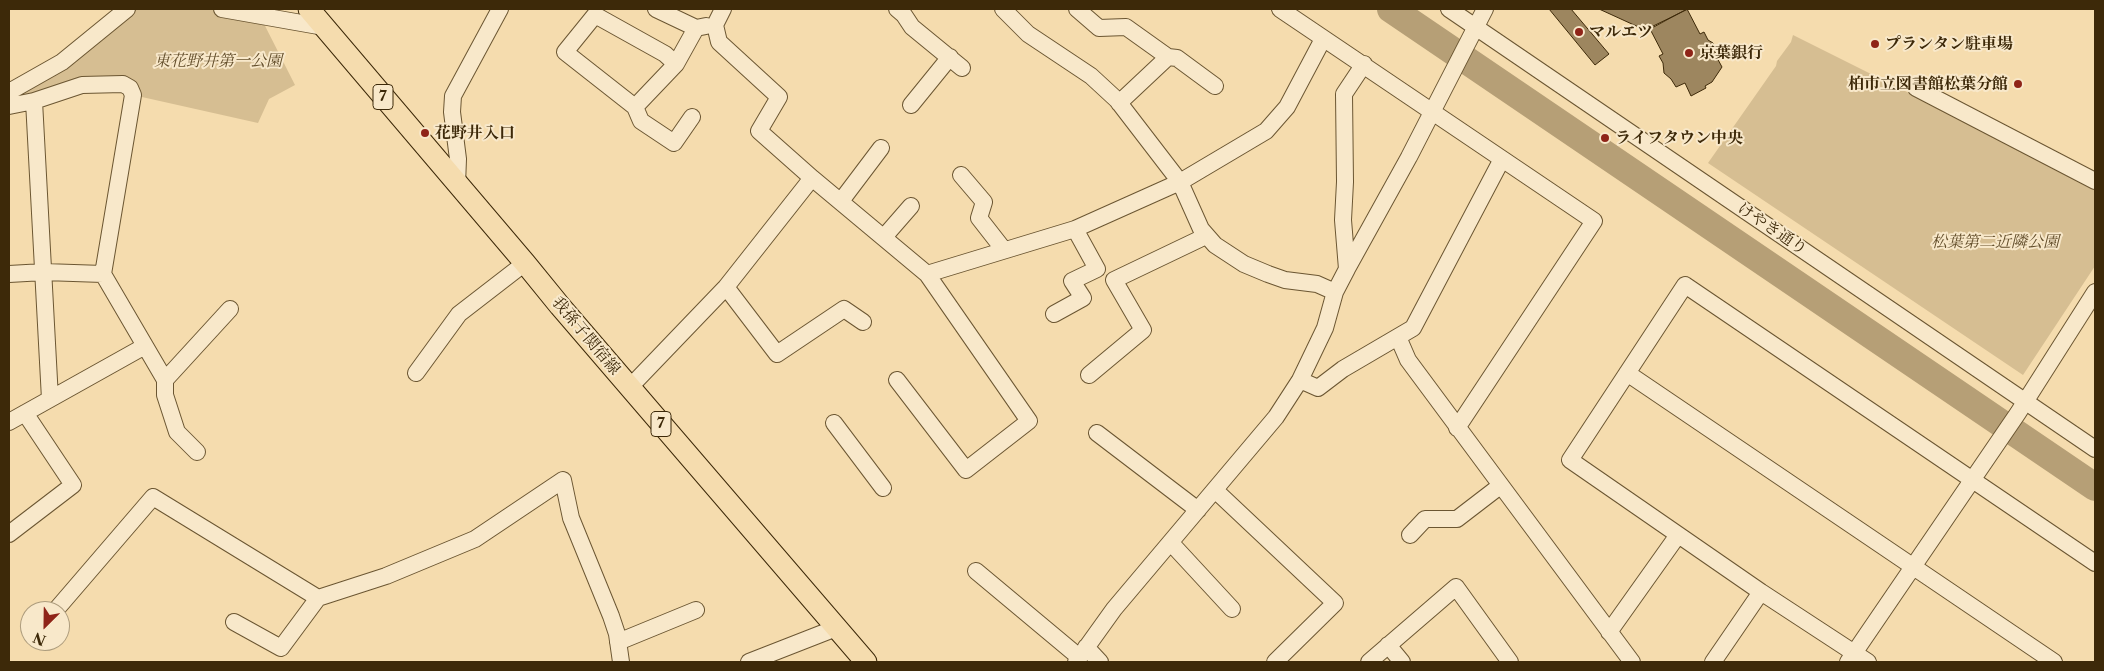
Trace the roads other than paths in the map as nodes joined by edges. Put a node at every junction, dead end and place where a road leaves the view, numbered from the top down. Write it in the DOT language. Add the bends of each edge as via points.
graph roads {
  1 [pos="127,9"];
  2 [pos="222,9"];
  3 [pos="308,9"];
  4 [pos="500,9"];
  5 [pos="656,9"];
  6 [pos="723,9"];
  7 [pos="897,9"];
  8 [pos="1003,9"];
  9 [pos="1077,9"];
  10 [pos="1280,9"];
  11 [pos="1449,9"];
  12 [pos="1485,9"];
  13 [pos="715,25"];
  14 [pos="324,27"];
  15 [pos="696,28"];
  16 [pos="1476,28"];
  17 [pos="1323,39"];
  18 [pos="1168,57"];
  19 [pos="676,64"];
  20 [pos="1364,64"];
  21 [pos="1215,86"];
  22 [pos="1916,88"];
  23 [pos="9,92"];
  24 [pos="34,101"];
  25 [pos="1119,103"];
  26 [pos="911,105"];
  27 [pos="9,106"];
  28 [pos="635,107"];
  29 [pos="1432,111"];
  30 [pos="692,117"];
  31 [pos="881,148"];
  32 [pos="1502,159"];
  33 [pos="962,175"];
  34 [pos="812,178"];
  35 [pos="2095,181"];
  36 [pos="1180,182"];
  37 [pos="457,184"];
  38 [pos="841,201"];
  39 [pos="911,206"];
  40 [pos="1075,229"];
  41 [pos="1206,236"];
  42 [pos="884,237"];
  43 [pos="1004,250"];
  44 [pos="526,263"];
  45 [pos="1347,268"];
  46 [pos="44,272"];
  47 [pos="9,274"];
  48 [pos="103,274"];
  49 [pos="926,274"];
  50 [pos="726,288"];
  51 [pos="1335,292"];
  52 [pos="2095,292"];
  53 [pos="230,309"];
  54 [pos="1054,314"];
  55 [pos="864,322"];
  56 [pos="1398,338"];
  57 [pos="145,346"];
  58 [pos="1627,373"];
  59 [pos="416,374"];
  60 [pos="1089,375"];
  61 [pos="165,380"];
  62 [pos="897,380"];
  63 [pos="1300,380"];
  64 [pos="630,387"];
  65 [pos="50,399"];
  66 [pos="2025,402"];
  67 [pos="25,413"];
  68 [pos="9,422"];
  69 [pos="834,423"];
  70 [pos="1457,428"];
  71 [pos="1097,433"];
  72 [pos="2095,448"];
  73 [pos="197,452"];
  74 [pos="1972,479"];
  75 [pos="1500,486"];
  76 [pos="883,488"];
  77 [pos="1215,490"];
  78 [pos="1198,510"];
  79 [pos="9,534"];
  80 [pos="1410,534"];
  81 [pos="1678,535"];
  82 [pos="1171,542"];
  83 [pos="2095,562"];
  84 [pos="1913,566"];
  85 [pos="976,571"];
  86 [pos="1761,592"];
  87 [pos="318,598"];
  88 [pos="64,601"];
  89 [pos="1232,609"];
  90 [pos="696,610"];
  91 [pos="234,622"];
  92 [pos="836,628"];
  93 [pos="1609,632"];
  94 [pos="618,642"];
  95 [pos="1388,645"];
  96 [pos="1080,656"];
  97 [pos="1850,658"];
  98 [pos="621,662"];
  99 [pos="749,662"];
  100 [pos="866,662"];
  101 [pos="1100,662"];
  102 [pos="1275,662"];
  103 [pos="1369,662"];
  104 [pos="1402,662"];
  105 [pos="1510,662"];
  106 [pos="1632,662"];
  107 [pos="1713,662"];
  108 [pos="1868,662"];
  109 [pos="2054,662"];
  1 -- 23 [label="street" via="62,62"];
  2 -- 14 [label="street"];
  3 -- 14 [label="main road, 我孫子関宿線 / 7"];
  4 -- 37 [label="street" via="453,96"];
  5 -- 15 [label="street"];
  6 -- 13 [label="street"];
  7 -- 26 [label="street" via="956,63"];
  8 -- 25 [label="street" via="1028,34 1090,76"];
  9 -- 18 [label="street" via="1099,28 1126,27"];
  10 -- 17 [label="street"];
  11 -- 16 [label="street, けやき通り"];
  12 -- 16 [label="street"];
  13 -- 15 [label="street"];
  13 -- 34 [label="street" via="719,42 779,97 759,131"];
  14 -- 37 [label="main road, 我孫子関宿線 / 7"];
  15 -- 19 [label="street"];
  16 -- 29 [label="street"];
  16 -- 66 [label="street, けやき通り"];
  17 -- 20 [label="street"];
  17 -- 36 [label="street" via="1287,106 1266,130"];
  18 -- 21 [label="street" via="1177,58"];
  18 -- 25 [label="street"];
  19 -- 28 [label="street"];
  19 -- 28 [label="street" via="665,54 595,15 565,52"];
  20 -- 29 [label="street"];
  20 -- 45 [label="street" via="1344,94 1343,220"];
  22 -- 35 [label="street"];
  24 -- 27 [label="street"];
  24 -- 46 [label="street"];
  24 -- 48 [label="street" via="82,85 123,84 133,95"];
  25 -- 36 [label="street"];
  28 -- 30 [label="street" via="641,121 674,143"];
  29 -- 32 [label="street"];
  29 -- 45 [label="street" via="1410,157"];
  31 -- 38 [label="street"];
  32 -- 56 [label="street" via="1413,328"];
  32 -- 70 [label="street" via="1594,222"];
  33 -- 43 [label="street" via="984,202 979,218"];
  34 -- 38 [label="street"];
  34 -- 50 [label="street"];
  36 -- 40 [label="street"];
  36 -- 41 [label="street"];
  37 -- 44 [label="main road, 我孫子関宿線 / 7"];
  38 -- 42 [label="street"];
  39 -- 42 [label="street"];
  40 -- 43 [label="street"];
  40 -- 54 [label="street" via="1097,269 1072,281 1083,298"];
  41 -- 51 [label="street" via="1215,246 1244,264 1286,280 1318,284"];
  41 -- 60 [label="street" via="1114,280 1143,330"];
  42 -- 49 [label="street"];
  43 -- 49 [label="street"];
  44 -- 59 [label="street" via="459,314"];
  44 -- 64 [label="main road, 我孫子関宿線 / 7"];
  45 -- 51 [label="street"];
  46 -- 47 [label="street"];
  46 -- 48 [label="street"];
  46 -- 65 [label="street"];
  48 -- 57 [label="street"];
  49 -- 62 [label="street" via="1029,421 966,470"];
  50 -- 55 [label="street" via="777,354 844,309"];
  50 -- 64 [label="street"];
  51 -- 63 [label="street" via="1325,328"];
  52 -- 66 [label="street"];
  53 -- 61 [label="street"];
  56 -- 63 [label="street" via="1342,369 1318,388"];
  56 -- 70 [label="street" via="1408,360"];
  57 -- 61 [label="street"];
  57 -- 65 [label="street"];
  58 -- 74 [label="street" via="1685,285"];
  58 -- 81 [label="street" via="1570,460"];
  58 -- 84 [label="street"];
  61 -- 73 [label="street" via="165,395 177,432"];
  63 -- 77 [label="street" via="1276,417"];
  64 -- 92 [label="main road, 我孫子関宿線 / 7"];
  65 -- 67 [label="street"];
  66 -- 72 [label="street, けやき通り"];
  66 -- 74 [label="street"];
  67 -- 68 [label="street"];
  67 -- 79 [label="street" via="73,485"];
  69 -- 76 [label="street"];
  70 -- 75 [label="street"];
  71 -- 78 [label="street"];
  74 -- 83 [label="street"];
  74 -- 84 [label="street"];
  75 -- 80 [label="street" via="1457,519 1425,519"];
  75 -- 93 [label="street"];
  77 -- 78 [label="street"];
  77 -- 102 [label="street" via="1335,603"];
  78 -- 82 [label="street"];
  81 -- 86 [label="street"];
  81 -- 93 [label="street"];
  82 -- 89 [label="street"];
  82 -- 96 [label="street" via="1114,609"];
  84 -- 97 [label="street"];
  84 -- 109 [label="street"];
  85 -- 96 [label="street"];
  86 -- 97 [label="street"];
  86 -- 107 [label="street"];
  87 -- 88 [label="street" via="154,498"];
  87 -- 91 [label="street" via="281,648"];
  87 -- 94 [label="street" via="386,576 475,539 563,480 571,518 611,616"];
  90 -- 94 [label="street"];
  92 -- 99 [label="street"];
  92 -- 100 [label="main road, 我孫子関宿線 / 7"];
  93 -- 106 [label="street"];
  94 -- 98 [label="street"];
  95 -- 103 [label="street"];
  95 -- 104 [label="street"];
  95 -- 105 [label="street" via="1456,587"];
  96 -- 101 [label="street"];
  97 -- 108 [label="street"];
}
